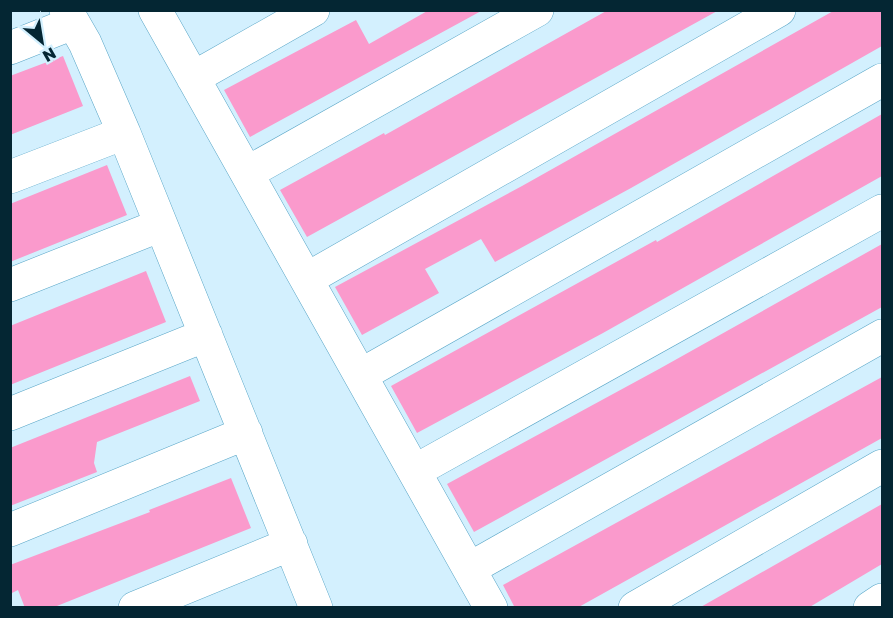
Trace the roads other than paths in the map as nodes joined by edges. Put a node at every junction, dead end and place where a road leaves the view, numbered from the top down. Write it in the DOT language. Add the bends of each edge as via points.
graph roads {
  1 [pos="155,10"];
  2 [pos="313,10"];
  3 [pos="537,10"];
  4 [pos="779,10"];
  5 [pos="70,17"];
  6 [pos="10,48"];
  7 [pos="193,78"];
  8 [pos="882,81"];
  9 [pos="124,133"];
  10 [pos="247,173"];
  11 [pos="10,177"];
  12 [pos="882,210"];
  13 [pos="161,225"];
  14 [pos="306,279"];
  15 [pos="10,285"];
  16 [pos="206,335"];
  17 [pos="882,336"];
  18 [pos="360,375"];
  19 [pos="10,414"];
  20 [pos="246,432"];
  21 [pos="882,466"];
  22 [pos="415,471"];
  23 [pos="10,530"];
  24 [pos="291,544"];
  25 [pos="470,569"];
  26 [pos="882,600"];
  27 [pos="135,608"];
  28 [pos="316,608"];
  29 [pos="491,608"];
  30 [pos="635,608"];
  31 [pos="870,608"];
  1 -- 7 [label="street"];
  2 -- 7 [label="street"];
  3 -- 10 [label="street"];
  4 -- 14 [label="street"];
  5 -- 6 [label="street"];
  5 -- 9 [label="street"];
  7 -- 10 [label="street"];
  8 -- 18 [label="street"];
  9 -- 11 [label="street"];
  9 -- 13 [label="street"];
  10 -- 14 [label="street"];
  12 -- 22 [label="street"];
  13 -- 15 [label="street"];
  13 -- 16 [label="street"];
  14 -- 18 [label="street"];
  16 -- 19 [label="street"];
  16 -- 20 [label="street"];
  17 -- 25 [label="street"];
  18 -- 22 [label="street"];
  20 -- 23 [label="street"];
  20 -- 24 [label="street"];
  21 -- 30 [label="street"];
  22 -- 25 [label="street"];
  24 -- 27 [label="street"];
  24 -- 28 [label="street"];
  25 -- 29 [label="street"];
  26 -- 31 [label="street"];
}
